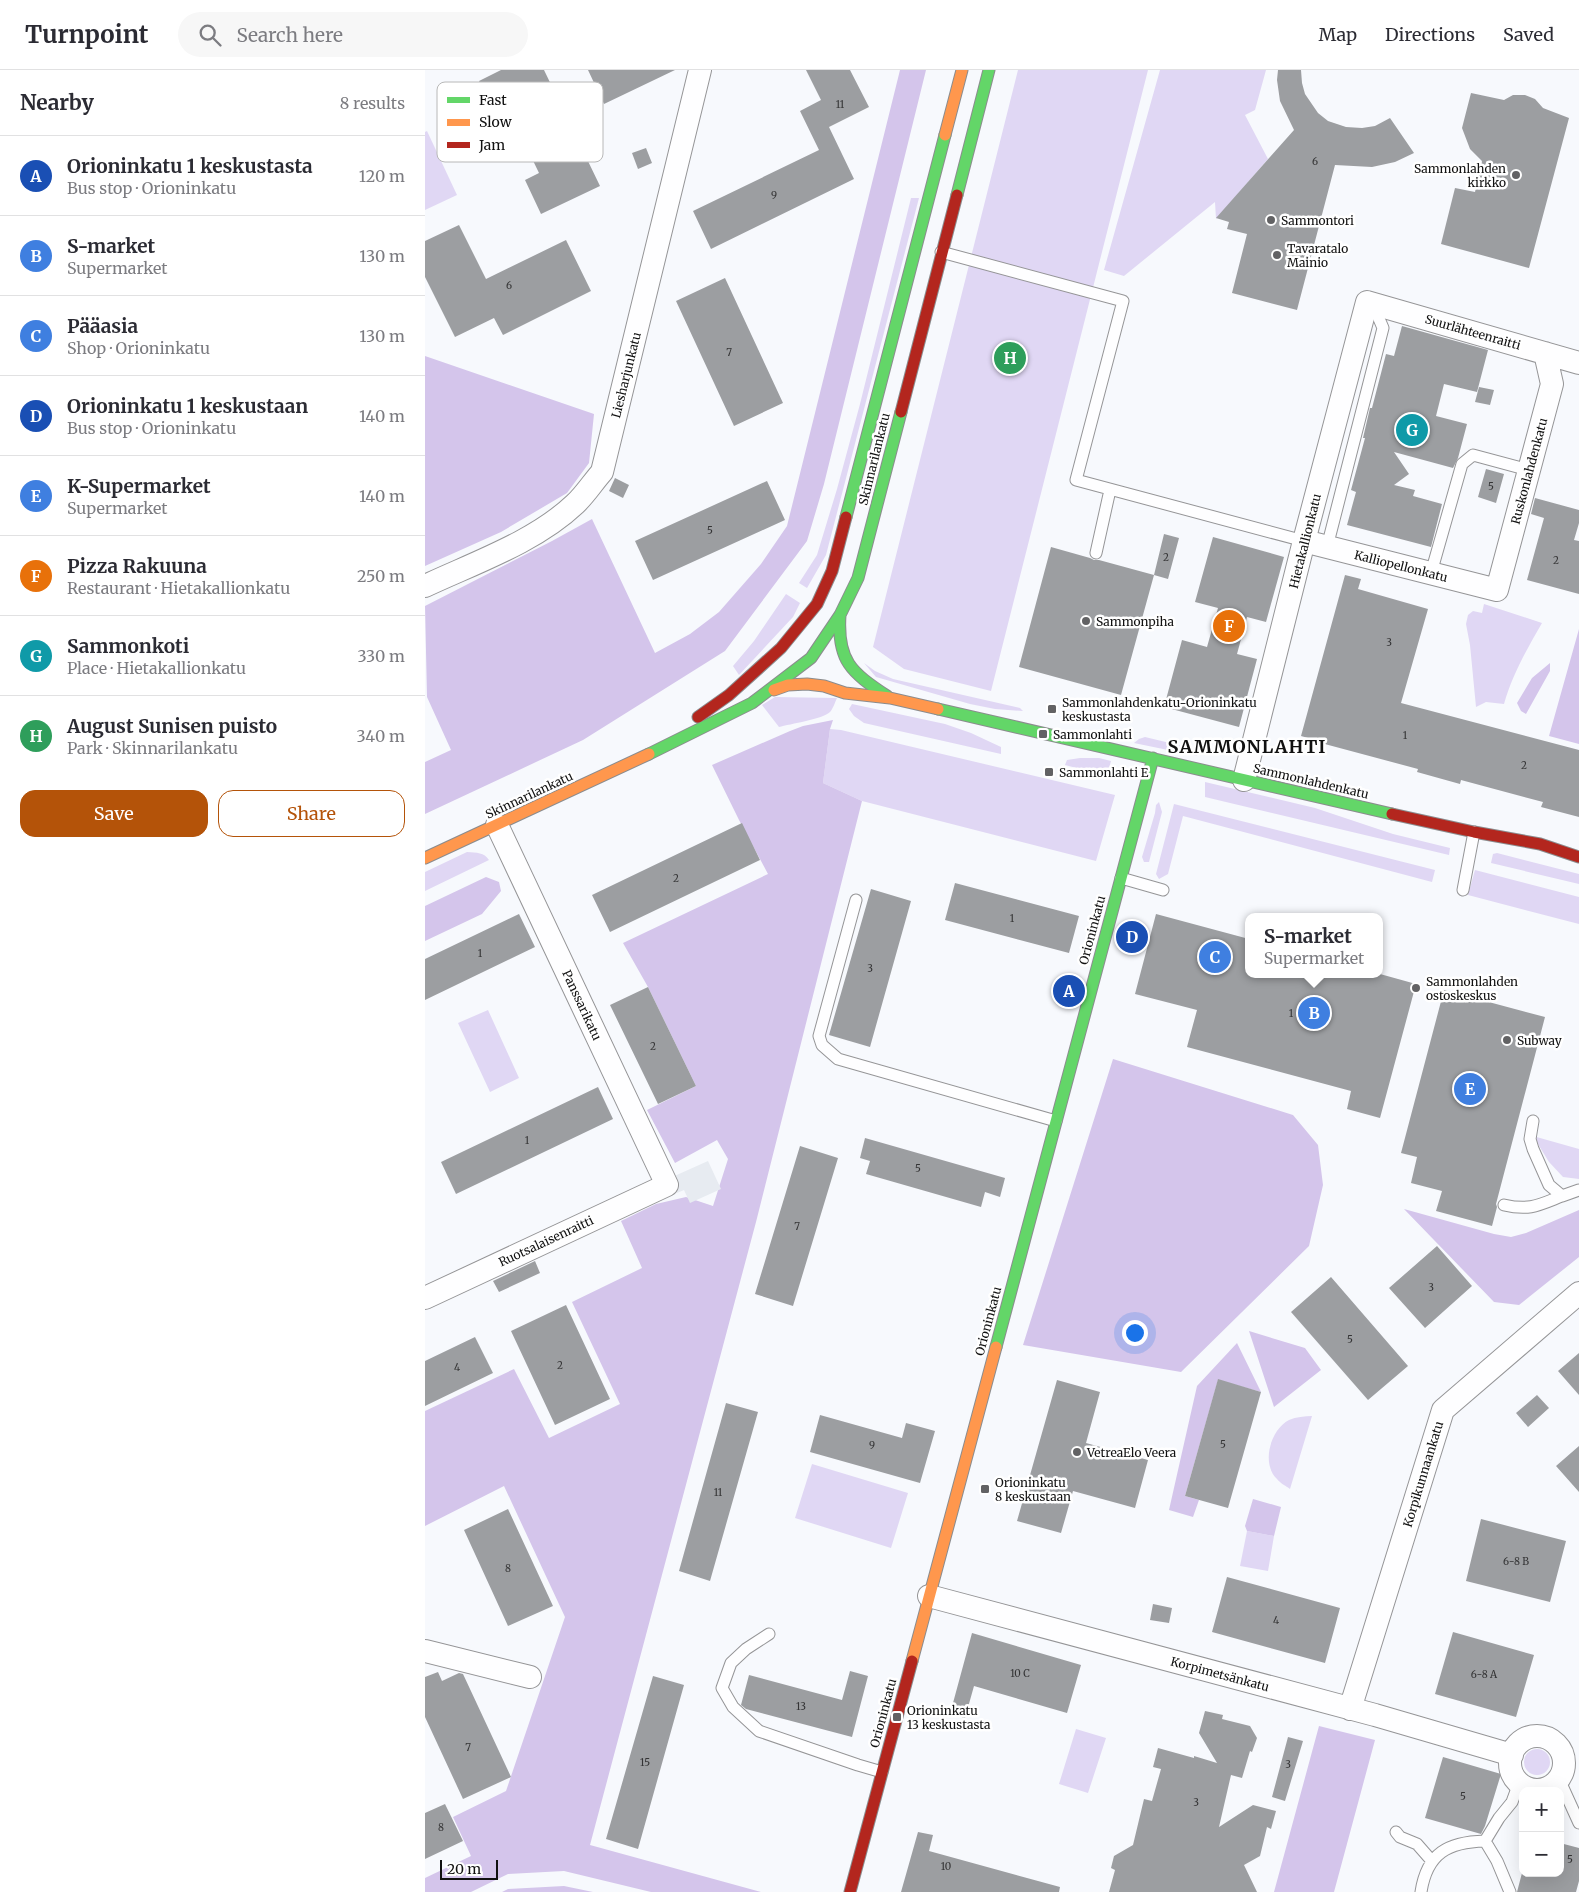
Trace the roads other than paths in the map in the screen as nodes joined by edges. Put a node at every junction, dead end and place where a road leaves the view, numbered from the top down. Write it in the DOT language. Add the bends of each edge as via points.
graph roads {
  1 [pos="700,70"];
  2 [pos="962,70"];
  3 [pos="989,70"];
  4 [pos="930,249"];
  5 [pos="1367,305"];
  6 [pos="1545,353"];
  7 [pos="1579,363"];
  8 [pos="1529,470"];
  9 [pos="1110,490"];
  10 [pos="1304,541"];
  11 [pos="1327,547"];
  12 [pos="1095,553"];
  13 [pos="1431,573"];
  14 [pos="425,586"];
  15 [pos="1497,590"];
  16 [pos="817,604"];
  17 [pos="840,615"];
  18 [pos="802,654"];
  19 [pos="770,658"];
  20 [pos="824,661"];
  21 [pos="838,666"];
  22 [pos="853,672"];
  23 [pos="824,686"];
  24 [pos="767,692"];
  25 [pos="890,698"];
  26 [pos="645,756"];
  27 [pos="1153,758"];
  28 [pos="1244,780"];
  29 [pos="497,825"];
  30 [pos="1474,832"];
  31 [pos="1579,857"];
  32 [pos="425,858"];
  33 [pos="1121,878"];
  34 [pos="1163,890"];
  35 [pos="1463,890"];
  36 [pos="856,900"];
  37 [pos="1056,1121"];
  38 [pos="1533,1121"];
  39 [pos="667,1185"];
  40 [pos="1579,1190"];
  41 [pos="1562,1196"];
  42 [pos="1505,1205"];
  43 [pos="1579,1292"];
  44 [pos="425,1298"];
  45 [pos="929,1596"];
  46 [pos="769,1634"];
  47 [pos="425,1651"];
  48 [pos="531,1677"];
  49 [pos="1351,1709"];
  50 [pos="1511,1755"];
  51 [pos="882,1772"];
  52 [pos="1559,1779"];
  53 [pos="1519,1783"];
  54 [pos="1579,1823"];
  55 [pos="1396,1832"];
  56 [pos="1485,1841"];
  57 [pos="1431,1860"];
  58 [pos="850,1892"];
  59 [pos="1421,1892"];
  60 [pos="1510,1892"];
  1 -- 14 [label="street, Liesharjunkatu" via="602,472 576,503 550,525"];
  2 -- 4 [label="main road, Skinnarilankatu"];
  3 -- 4 [label="main road, Skinnarilankatu"];
  4 -- 9 [label="lane" via="1123,301 1076,480"];
  4 -- 16 [label="main road, Skinnarilankatu" via="832,572"];
  4 -- 17 [label="main road, Skinnarilankatu" via="858,578"];
  5 -- 6 [label="street, Suurlähteenraitti"];
  5 -- 10 [label="street, Hietakallionkatu"];
  5 -- 11 [label="lane" via="1377,314 1383,328"];
  6 -- 7 [label="street, Suurlähteenraitti"];
  6 -- 8 [label="street, Ruskonlahdenkatu" via="1552,384"];
  8 -- 13 [label="lane" via="1473,455 1462,464"];
  8 -- 15 [label="street, Ruskonlahdenkatu"];
  9 -- 10 [label="lane"];
  9 -- 12 [label="lane"];
  10 -- 11 [label="street, Kalliopellonkatu"];
  10 -- 28 [label="street, Hietakallionkatu"];
  11 -- 13 [label="street, Kalliopellonkatu"];
  13 -- 15 [label="street, Kalliopellonkatu"];
  16 -- 18 [label="main road"];
  16 -- 19 [label="main road, Skinnarilankatu"];
  17 -- 18 [label="main road, Skinnarilankatu"];
  17 -- 22 [label="main road, Sammonlahdenkatu" via="840,649"];
  18 -- 19 [label="main road"];
  18 -- 20 [label="main road"];
  18 -- 23 [label="main road, Sammonlahdenkatu" via="811,675"];
  18 -- 24 [label="main road, Skinnarilankatu"];
  19 -- 26 [label="main road, Skinnarilankatu" via="729,694"];
  21 -- 22 [label="main road, Sammonlahdenkatu"];
  22 -- 25 [label="main road, Sammonlahdenkatu"];
  23 -- 24 [label="main road, Sammonlahdenkatu" via="787,685"];
  23 -- 25 [label="main road, Sammonlahdenkatu" via="845,693"];
  24 -- 26 [label="main road, Skinnarilankatu" via="740,710"];
  25 -- 27 [label="main road, Sammonlahdenkatu"];
  26 -- 29 [label="main road, Skinnarilankatu"];
  27 -- 28 [label="main road, Sammonlahdenkatu"];
  27 -- 33 [label="main road, Orioninkatu"];
  28 -- 30 [label="main road, Sammonlahdenkatu"];
  29 -- 32 [label="main road, Skinnarilankatu"];
  29 -- 39 [label="street, Panssarikatu"];
  30 -- 31 [label="main road, Sammonlahdenkatu" via="1540,844"];
  30 -- 35 [label="lane"];
  33 -- 34 [label="lane"];
  33 -- 37 [label="main road, Orioninkatu"];
  36 -- 37 [label="lane" via="819,1036 823,1045 838,1059"];
  37 -- 45 [label="main road, Orioninkatu"];
  38 -- 41 [label="lane" via="1530,1139 1533,1149 1549,1185"];
  39 -- 44 [label="street, Ruotsalaisenraitti"];
  40 -- 41 [label="lane"];
  41 -- 42 [label="lane" via="1534,1207 1520,1209"];
  43 -- 49 [label="street, Korpikunnaankatu" via="1443,1410"];
  45 -- 49 [label="street, Korpimetsänkatu"];
  45 -- 51 [label="main road, Orioninkatu"];
  46 -- 51 [label="lane" via="731,1663 722,1688 733,1707 759,1731"];
  47 -- 48 [label="street"];
  49 -- 50 [label="street, Korpimetsänkatu"];
  50 -- 52 [label="street" via="1521,1741 1529,1737 1554,1742 1563,1756 1563,1773"];
  50 -- 53 [label="street" via="1511,1770"];
  51 -- 58 [label="main road, Orioninkatu"];
  52 -- 53 [label="street" via="1544,1790 1527,1788"];
  52 -- 54 [label="lane"];
  53 -- 56 [label="lane" via="1512,1802"];
  55 -- 57 [label="lane" via="1400,1838 1417,1844"];
  56 -- 57 [label="lane" via="1465,1842"];
  56 -- 60 [label="lane"];
  57 -- 59 [label="lane"];
}
